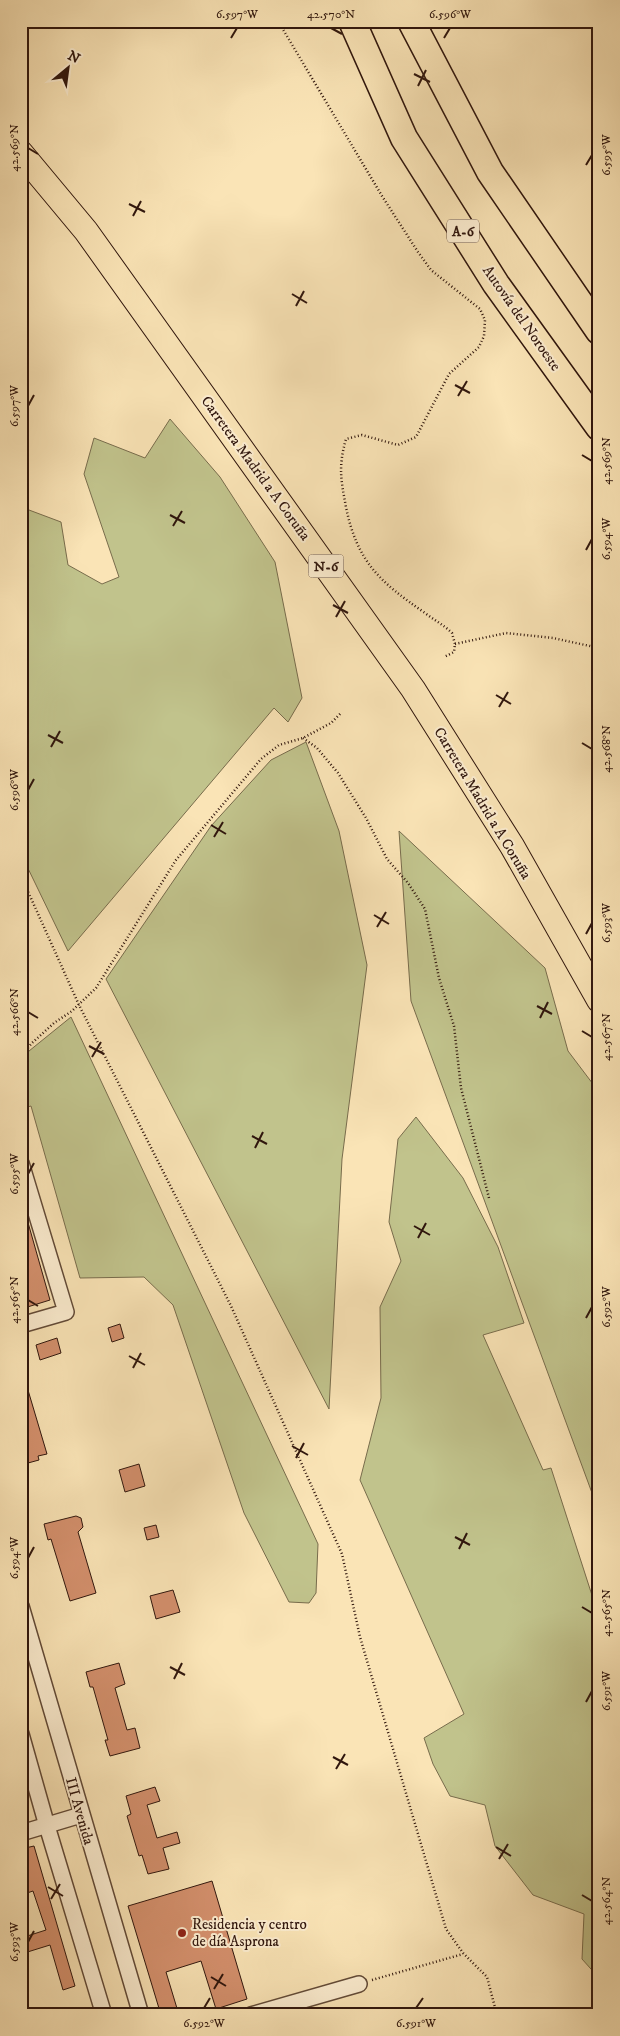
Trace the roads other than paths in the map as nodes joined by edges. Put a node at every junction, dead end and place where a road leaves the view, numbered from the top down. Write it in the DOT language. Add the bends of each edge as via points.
graph roads {
  1 [pos="352,21"];
  2 [pos="411,21"];
  3 [pos="21,153"];
  4 [pos="599,331"];
  5 [pos="599,427"];
  6 [pos="599,1000"];
  7 [pos="21,1163"];
  8 [pos="21,1325"];
  9 [pos="21,1606"];
  10 [pos="28,1656"];
  11 [pos="21,1734"];
  12 [pos="81,1815"];
  13 [pos="47,1826"];
  14 [pos="21,1833"];
  15 [pos="359,1984"];
  16 [pos="104,2015"];
  17 [pos="141,2015"];
  18 [pos="251,2015"];
  1 -- 5 [label="highway, Autovía del Noroeste / A-6" via="404,138 496,284"];
  2 -- 4 [label="highway" via="490,172"];
  3 -- 6 [label="highway, Carretera Madrid a A Coruña / N-6" via="86,231 413,689 512,846"];
  7 -- 8 [label="street" via="66,1312"];
  9 -- 10 [label="street, III Avenida"];
  10 -- 12 [label="street, III Avenida"];
  11 -- 13 [label="street"];
  12 -- 13 [label="street"];
  12 -- 17 [label="street, III Avenida"];
  13 -- 14 [label="street"];
  13 -- 16 [label="street"];
  15 -- 18 [label="street"];
}
